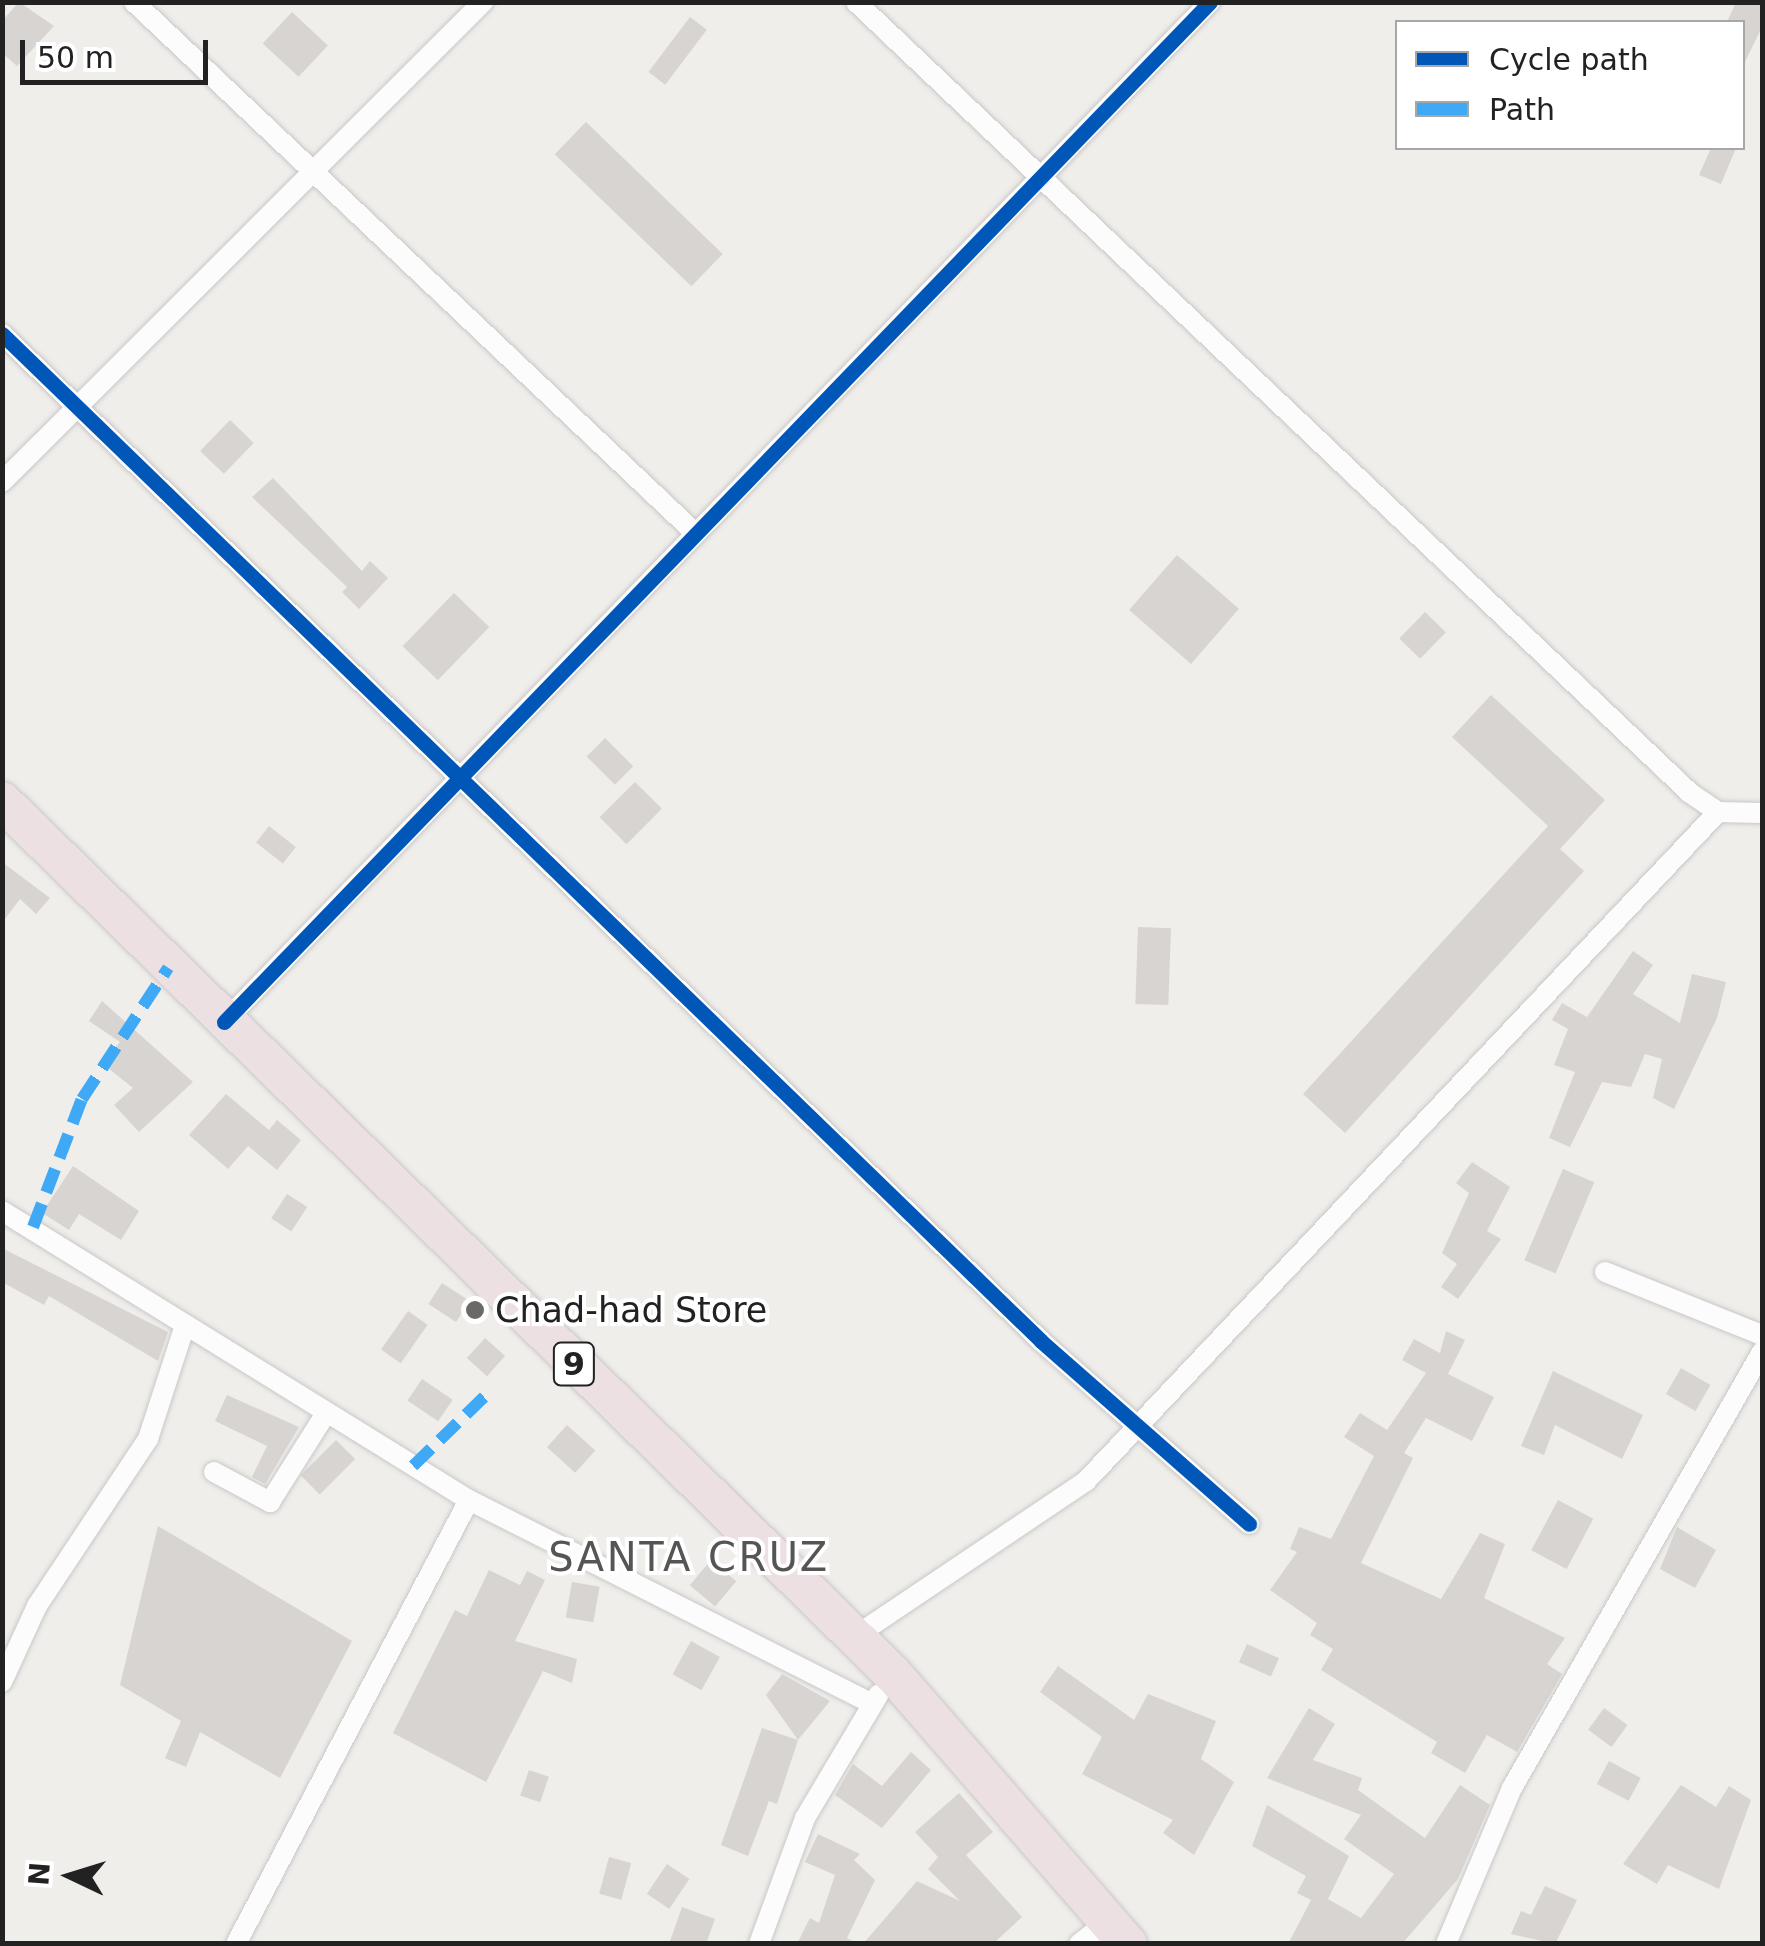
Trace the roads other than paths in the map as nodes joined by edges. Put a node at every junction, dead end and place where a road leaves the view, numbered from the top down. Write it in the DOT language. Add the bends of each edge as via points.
graph roads {
  1 [pos="134,2"];
  2 [pos="483,2"];
  3 [pos="856,2"];
  4 [pos="1210,2"];
  5 [pos="312,174"];
  6 [pos="1036,178"];
  7 [pos="2,334"];
  8 [pos="78,406"];
  9 [pos="2,482"];
  10 [pos="692,530"];
  11 [pos="458,778"];
  12 [pos="2,801"];
  13 [pos="1718,812"];
  14 [pos="1762,813"];
  15 [pos="224,1022"];
  16 [pos="2,1211"];
  17 [pos="1605,1272"];
  18 [pos="184,1328"];
  19 [pos="1762,1336"];
  20 [pos="1762,1352"];
  21 [pos="326,1413"];
  22 [pos="1140,1427"];
  23 [pos="214,1472"];
  24 [pos="469,1500"];
  25 [pos="1248,1524"];
  26 [pos="854,1637"];
  27 [pos="2,1682"];
  28 [pos="883,1689"];
  29 [pos="1105,1936"];
  30 [pos="236,1944"];
  31 [pos="758,1944"];
  32 [pos="1446,1944"];
  1 -- 5 [label="street"];
  2 -- 5 [label="street"];
  3 -- 6 [label="street"];
  4 -- 6 [label="street"];
  5 -- 8 [label="street"];
  5 -- 10 [label="street"];
  6 -- 10 [label="street"];
  6 -- 13 [label="street"];
  7 -- 8 [label="street"];
  8 -- 9 [label="street"];
  8 -- 11 [label="street"];
  10 -- 11 [label="street"];
  11 -- 15 [label="street"];
  11 -- 22 [label="street" via="1041,1342"];
  12 -- 15 [label="highway, 9"];
  13 -- 14 [label="street"];
  13 -- 22 [label="street"];
  15 -- 26 [label="highway, 9"];
  16 -- 18 [label="street"];
  17 -- 19 [label="street"];
  18 -- 21 [label="street"];
  18 -- 27 [label="street" via="148,1439 37,1606"];
  20 -- 32 [label="street" via="1512,1788"];
  21 -- 23 [label="street" via="270,1502"];
  21 -- 24 [label="street"];
  22 -- 25 [label="street"];
  22 -- 26 [label="street" via="1086,1482"];
  24 -- 28 [label="street"];
  24 -- 30 [label="street"];
  26 -- 28 [label="highway, 9"];
  28 -- 29 [label="highway, 9"];
  28 -- 31 [label="street" via="805,1818"];
}
